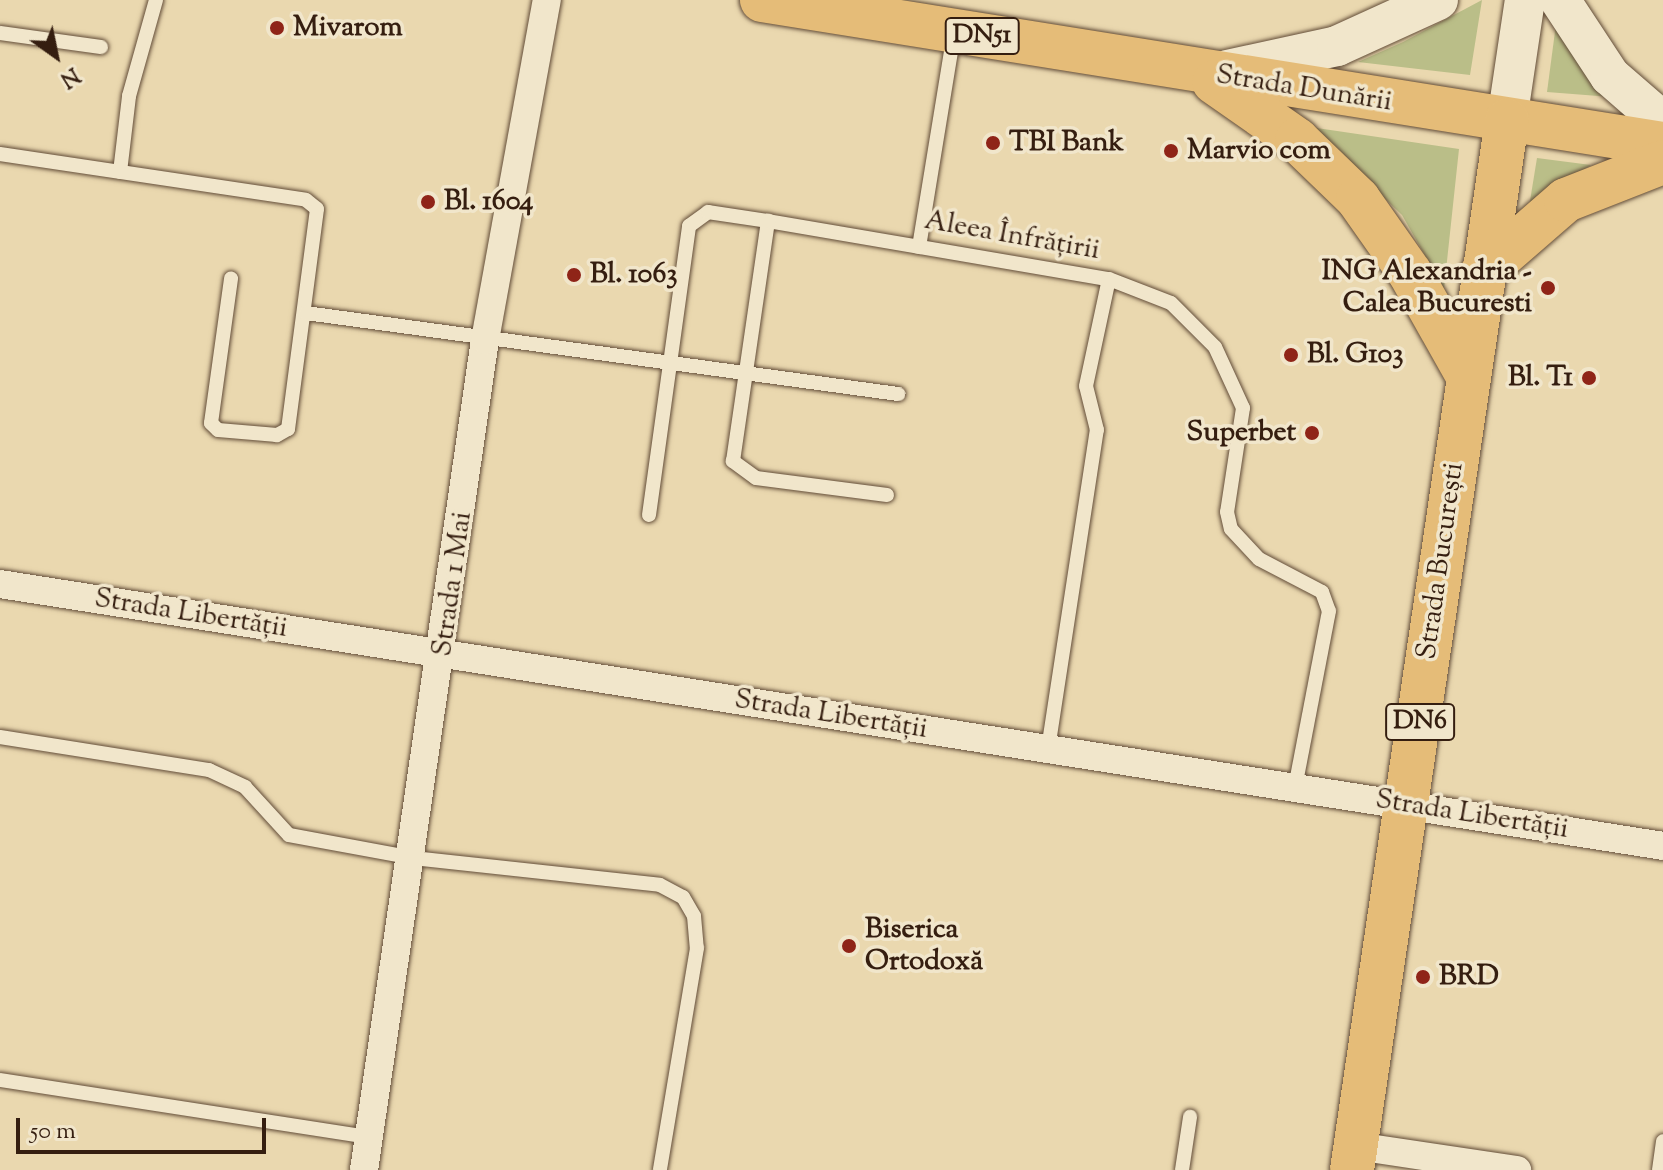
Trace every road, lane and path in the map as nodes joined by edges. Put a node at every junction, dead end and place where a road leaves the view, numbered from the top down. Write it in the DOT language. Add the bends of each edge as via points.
graph roads {
  1 [pos="156,0"];
  2 [pos="547,0"];
  3 [pos="762,0"];
  4 [pos="1438,0"];
  5 [pos="1525,0"];
  6 [pos="1560,0"];
  7 [pos="954,32"];
  8 [pos="0,33"];
  9 [pos="101,47"];
  10 [pos="1202,74"];
  11 [pos="1507,120"];
  12 [pos="1663,122"];
  13 [pos="1663,144"];
  14 [pos="0,154"];
  15 [pos="1663,162"];
  16 [pos="120,172"];
  17 [pos="768,221"];
  18 [pos="919,247"];
  19 [pos="1482,273"];
  20 [pos="231,278"];
  21 [pos="1109,279"];
  22 [pos="306,313"];
  23 [pos="485,340"];
  24 [pos="671,364"];
  25 [pos="746,374"];
  26 [pos="1467,374"];
  27 [pos="898,394"];
  28 [pos="887,495"];
  29 [pos="649,515"];
  30 [pos="0,584"];
  31 [pos="444,653"];
  32 [pos="0,737"];
  33 [pos="1048,749"];
  34 [pos="1295,788"];
  35 [pos="1408,806"];
  36 [pos="1663,846"];
  37 [pos="413,858"];
  38 [pos="0,1080"];
  39 [pos="1190,1117"];
  40 [pos="369,1137"];
  41 [pos="1663,1141"];
  42 [pos="1354,1158"];
  43 [pos="364,1170"];
  44 [pos="660,1170"];
  45 [pos="1182,1170"];
  46 [pos="1517,1170"];
  47 [pos="1659,1170"];
  1 -- 16 [label="lane" via="129,96"];
  2 -- 23 [label="street, Strada 1 Mai"];
  3 -- 7 [label="main road, DN51"];
  4 -- 10 [label="street, Strada Dunării / DN51" via="1337,46"];
  5 -- 11 [label="street, Strada București"];
  6 -- 12 [label="street" via="1610,76"];
  7 -- 10 [label="main road, DN51"];
  7 -- 18 [label="lane"];
  8 -- 9 [label="lane"];
  10 -- 11 [label="main road, Strada Dunării / DN51"];
  10 -- 26 [label="main road, DN51" via="1297,140 1358,199 1410,273"];
  11 -- 13 [label="main road, Strada Dunării"];
  11 -- 19 [label="main road, Strada București / DN6"];
  14 -- 16 [label="lane"];
  15 -- 19 [label="main road" via="1566,200"];
  16 -- 22 [label="lane" via="306,200 320,223"];
  17 -- 18 [label="lane, Aleea Înfrățirii"];
  17 -- 24 [label="lane, Aleea Înfrățirii" via="695,214"];
  17 -- 25 [label="lane"];
  18 -- 21 [label="lane, Aleea Înfrățirii"];
  19 -- 26 [label="main road, Strada București / DN6"];
  20 -- 22 [label="lane" via="212,415 218,430 259,436 288,429"];
  21 -- 33 [label="lane, Aleea Înfrățirii" via="1086,386 1097,430"];
  21 -- 34 [label="lane" via="1171,303 1215,347 1243,408 1227,512 1231,529 1243,547 1306,579 1325,601 1328,628"];
  22 -- 23 [label="lane"];
  23 -- 24 [label="lane"];
  23 -- 31 [label="street, Strada 1 Mai"];
  24 -- 25 [label="lane"];
  24 -- 29 [label="lane, Aleea Înfrățirii"];
  25 -- 27 [label="lane"];
  25 -- 28 [label="lane" via="733,461 740,473"];
  26 -- 35 [label="main road, Strada București / DN6"];
  30 -- 31 [label="street, Strada Libertății"];
  31 -- 33 [label="street, Strada Libertății"];
  31 -- 37 [label="street, Strada 1 Mai"];
  32 -- 37 [label="lane" via="209,770 245,787 289,835"];
  33 -- 34 [label="street, Strada Libertății"];
  34 -- 35 [label="street, Strada Libertății"];
  35 -- 36 [label="street, Strada Libertății"];
  35 -- 42 [label="main road, Strada București / DN6"];
  37 -- 40 [label="street, Strada 1 Mai"];
  37 -- 44 [label="lane" via="660,885 683,897 697,948"];
  38 -- 40 [label="lane"];
  39 -- 45 [label="lane"];
  40 -- 43 [label="street, Strada 1 Mai"];
  41 -- 47 [label="lane"];
  42 -- 46 [label="street"];
}
